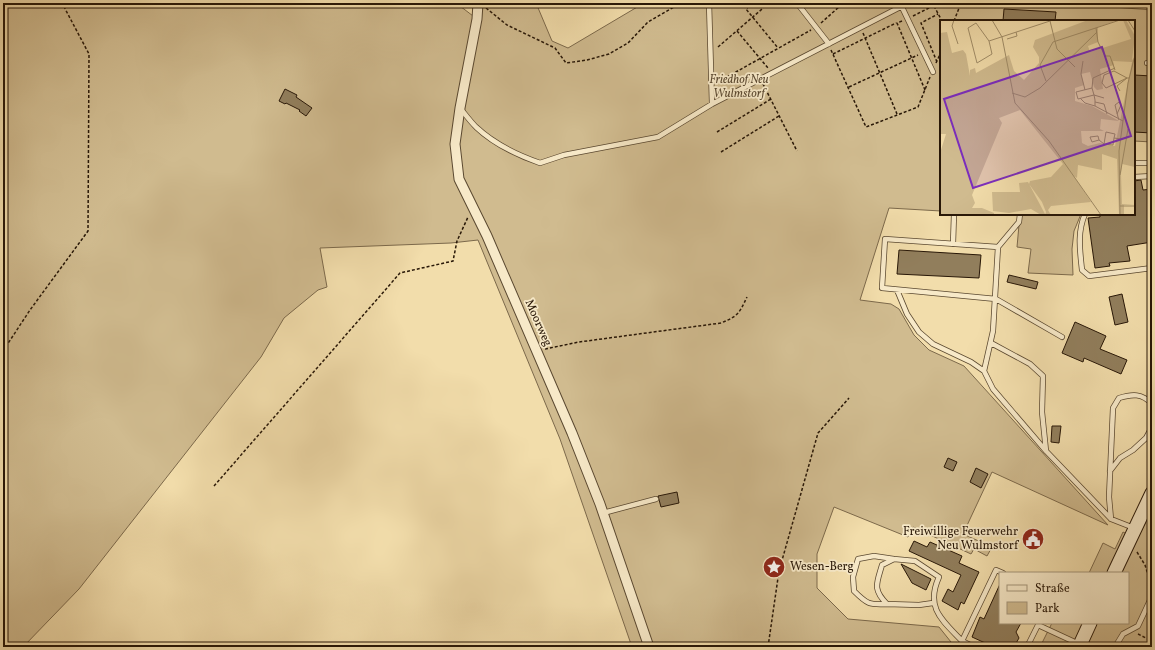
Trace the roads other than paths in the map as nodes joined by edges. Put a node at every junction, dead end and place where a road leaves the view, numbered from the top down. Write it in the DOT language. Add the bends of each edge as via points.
graph roads {
  1 [pos="709,3"];
  2 [pos="797,3"];
  3 [pos="908,3"];
  4 [pos="482,5"];
  5 [pos="901,5"];
  6 [pos="829,44"];
  7 [pos="933,72"];
  8 [pos="712,104"];
  9 [pos="460,108"];
  10 [pos="1135,162"];
  11 [pos="1152,163"];
  12 [pos="1152,176"];
  13 [pos="1135,177"];
  14 [pos="954,215"];
  15 [pos="1020,215"];
  16 [pos="1085,215"];
  17 [pos="953,244"];
  18 [pos="998,247"];
  19 [pos="1152,268"];
  20 [pos="897,290"];
  21 [pos="996,299"];
  22 [pos="1062,337"];
  23 [pos="991,343"];
  24 [pos="984,371"];
  25 [pos="1152,404"];
  26 [pos="1152,426"];
  27 [pos="1046,451"];
  28 [pos="1110,471"];
  29 [pos="656,499"];
  30 [pos="1150,501"];
  31 [pos="603,513"];
  32 [pos="1111,519"];
  33 [pos="1135,529"];
  34 [pos="894,559"];
  35 [pos="1000,572"];
  36 [pos="1114,572"];
  37 [pos="1152,596"];
  38 [pos="933,603"];
  39 [pos="887,604"];
  40 [pos="1038,624"];
  41 [pos="1090,624"];
  42 [pos="962,641"];
  43 [pos="1080,646"];
  44 [pos="648,647"];
  45 [pos="974,647"];
  46 [pos="1027,647"];
  47 [pos="1115,647"];
  1 -- 8 [label="lane"];
  2 -- 6 [label="lane"];
  3 -- 5 [label="lane"];
  4 -- 9 [label="street, Moorweg"];
  5 -- 6 [label="lane"];
  5 -- 7 [label="lane"];
  6 -- 8 [label="lane"];
  8 -- 9 [label="lane" via="658,137 564,155 540,164 492,140 475,126"];
  9 -- 31 [label="street, Moorweg" via="456,144 459,179 537,351"];
  10 -- 11 [label="lane"];
  12 -- 13 [label="lane"];
  14 -- 17 [label="lane"];
  15 -- 18 [label="lane" via="1019,222"];
  16 -- 19 [label="lane" via="1079,233 1080,249 1082,270 1089,276"];
  17 -- 18 [label="lane"];
  17 -- 20 [label="lane" via="885,239 882,288"];
  18 -- 21 [label="lane"];
  20 -- 21 [label="lane"];
  20 -- 24 [label="lane" via="907,314 919,332 933,344"];
  21 -- 22 [label="lane"];
  21 -- 23 [label="lane"];
  23 -- 24 [label="lane"];
  23 -- 27 [label="lane" via="1030,364 1043,376 1042,412"];
  24 -- 27 [label="lane" via="993,389"];
  25 -- 28 [label="lane" via="1147,398 1132,394 1119,398 1113,408"];
  26 -- 28 [label="lane" via="1146,438 1120,458"];
  27 -- 32 [label="lane"];
  28 -- 32 [label="lane"];
  29 -- 31 [label="lane"];
  30 -- 33 [label="main road"];
  31 -- 44 [label="street, Moorweg"];
  32 -- 33 [label="lane"];
  33 -- 36 [label="main road"];
  34 -- 38 [label="lane" via="915,561 939,577 934,588"];
  34 -- 39 [label="lane" via="882,565 876,586 880,597"];
  34 -- 39 [label="lane" via="874,556 858,559 853,577 854,590 864,600 872,605"];
  35 -- 42 [label="lane" via="996,570"];
  37 -- 47 [label="lane" via="1138,626 1123,634"];
  38 -- 39 [label="lane" via="919,606"];
  38 -- 42 [label="lane" via="943,621"];
  40 -- 43 [label="lane"];
  40 -- 46 [label="lane"];
  41 -- 43 [label="main road"];
  42 -- 45 [label="lane"];
}
